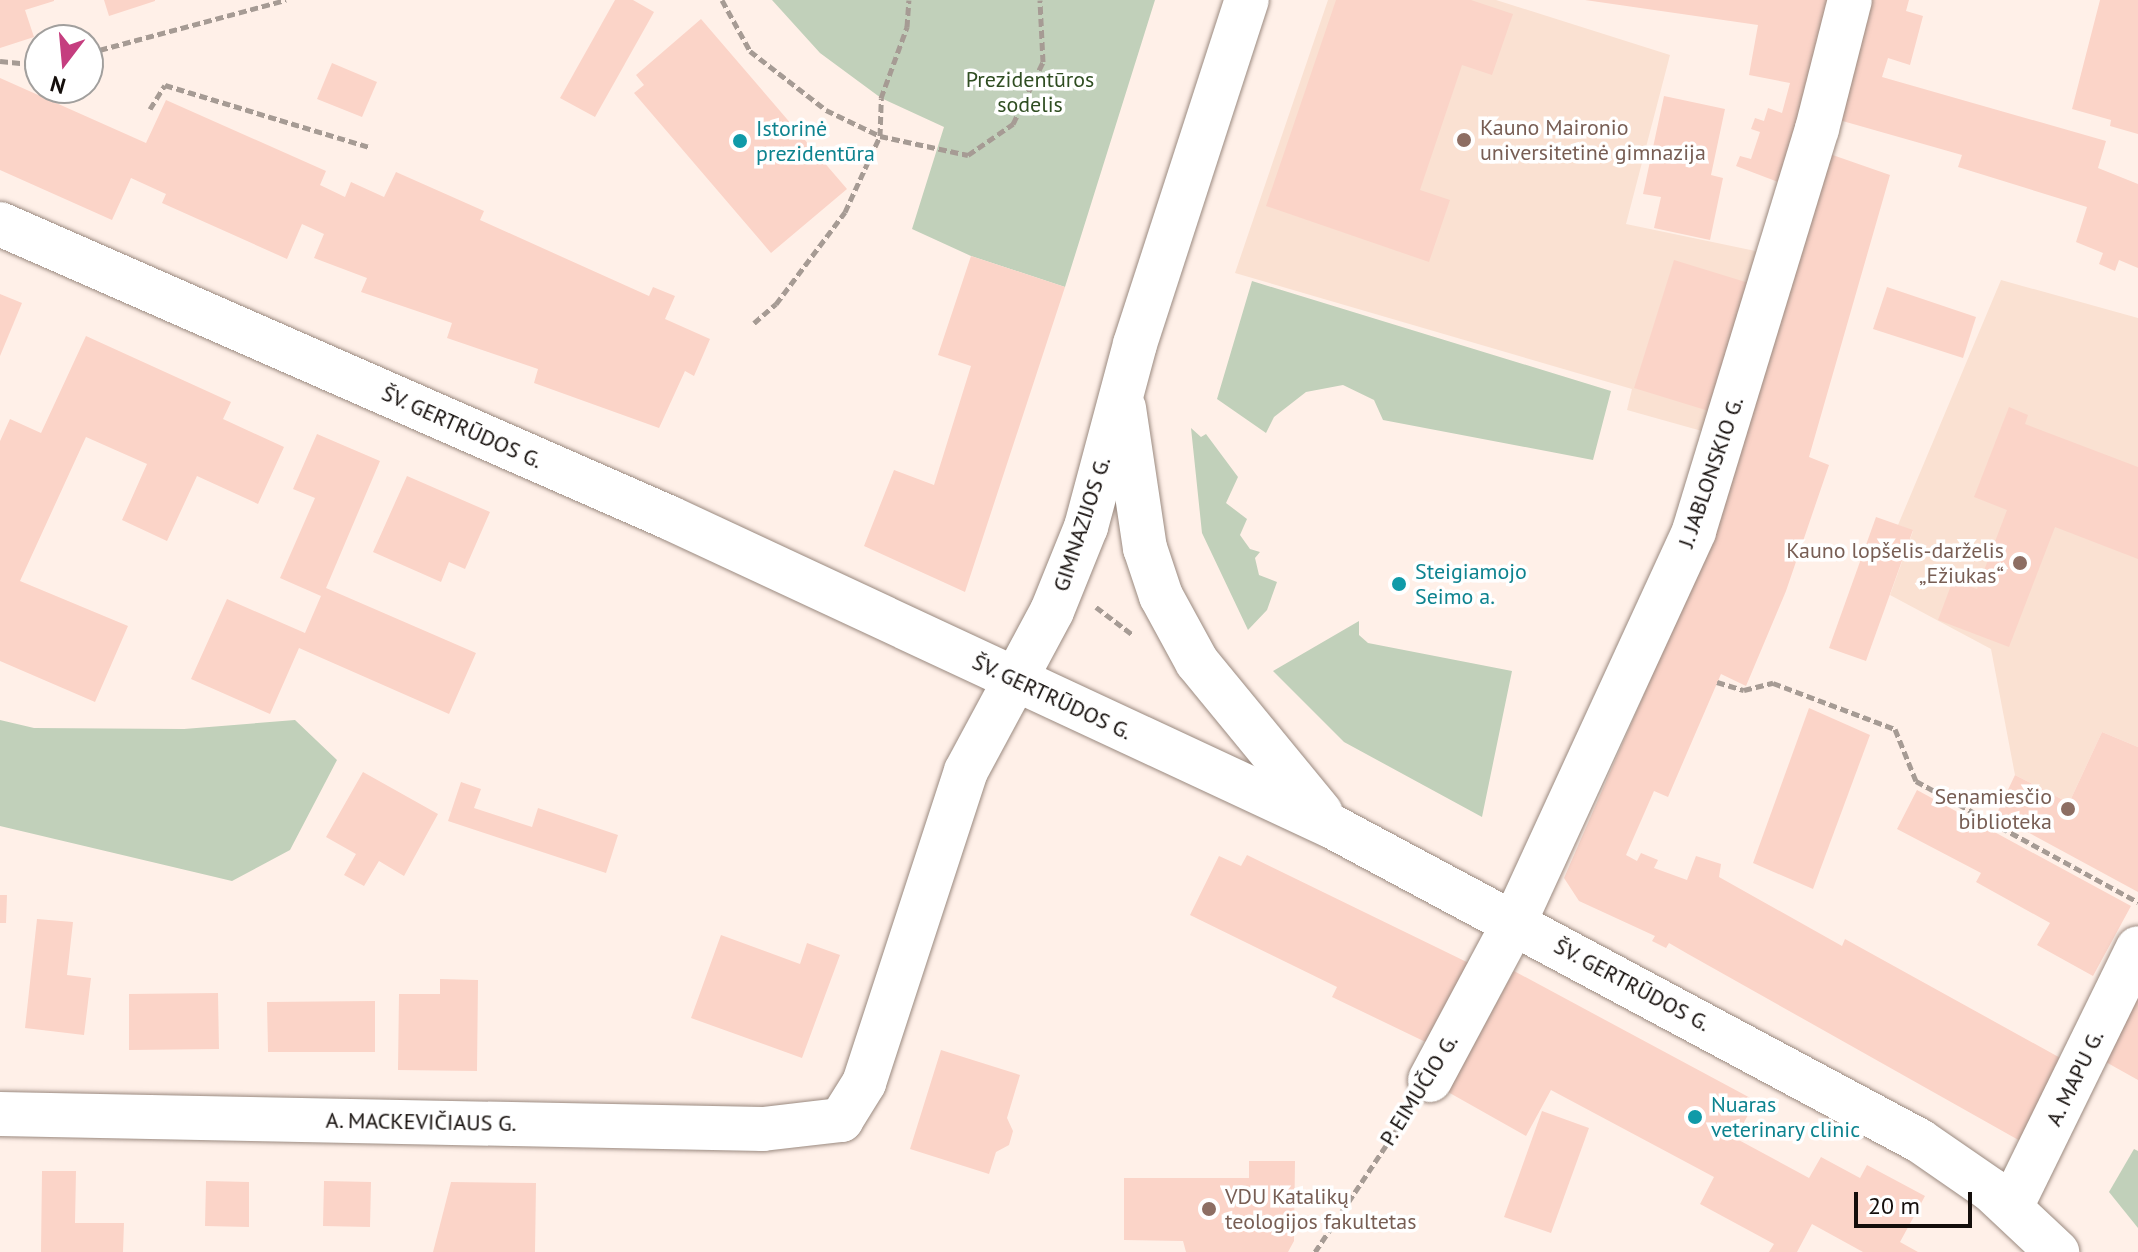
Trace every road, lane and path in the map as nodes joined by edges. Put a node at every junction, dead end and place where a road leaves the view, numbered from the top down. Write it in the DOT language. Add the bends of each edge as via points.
graph roads {
  1 [pos="286,0"];
  2 [pos="722,0"];
  3 [pos="909,0"];
  4 [pos="1040,0"];
  5 [pos="1247,0"];
  6 [pos="1850,0"];
  7 [pos="104,49"];
  8 [pos="0,61"];
  9 [pos="24,63"];
  10 [pos="150,109"];
  11 [pos="880,136"];
  12 [pos="369,147"];
  13 [pos="0,224"];
  14 [pos="754,323"];
  15 [pos="1122,394"];
  16 [pos="1065,583"];
  17 [pos="1185,639"];
  18 [pos="1015,680"];
  19 [pos="1717,682"];
  20 [pos="1333,827"];
  21 [pos="2138,902"];
  22 [pos="1514,923"];
  23 [pos="2138,948"];
  24 [pos="1430,1080"];
  25 [pos="0,1114"];
  26 [pos="841,1120"];
  27 [pos="2011,1207"];
  28 [pos="1315,1252"];
  29 [pos="2057,1252"];
  1 -- 7 [label="path"];
  2 -- 11 [label="path" via="750,51 826,110"];
  3 -- 11 [label="path" via="907,27 881,98"];
  4 -- 11 [label="path" via="1043,62 1013,124 968,155"];
  5 -- 15 [label="main road, GIMNAZIJOS G."];
  6 -- 22 [label="main road, J. JABLONSKIO G." via="1817,129 1694,531"];
  8 -- 9 [label="path"];
  10 -- 12 [label="path" via="165,85"];
  11 -- 14 [label="path" via="845,212 776,304"];
  13 -- 18 [label="main road, ŠV. GERTRŪDOS G." via="670,518"];
  15 -- 16 [label="main road, GIMNAZIJOS G."];
  15 -- 17 [label="main road" via="1145,548"];
  16 -- 17 [label="path" via="1156,653"];
  16 -- 18 [label="main road, GIMNAZIJOS G."];
  17 -- 20 [label="main road" via="1252,734"];
  18 -- 20 [label="main road, ŠV. GERTRŪDOS G."];
  18 -- 26 [label="main road, GIMNAZIJOS G." via="966,771 864,1083"];
  19 -- 21 [label="path" via="1744,690 1773,683 1895,729 1916,781"];
  20 -- 22 [label="main road, ŠV. GERTRŪDOS G."];
  22 -- 24 [label="main road, P. EIMUČIO G."];
  22 -- 27 [label="main road, ŠV. GERTRŪDOS G." via="1907,1134"];
  23 -- 27 [label="main road, A. MAPU G."];
  24 -- 28 [label="path, P. EIMUČIO G."];
  25 -- 26 [label="main road, A. MACKEVIČIAUS G." via="763,1129"];
  27 -- 29 [label="main road, ŠV. GERTRŪDOS G."];
}
